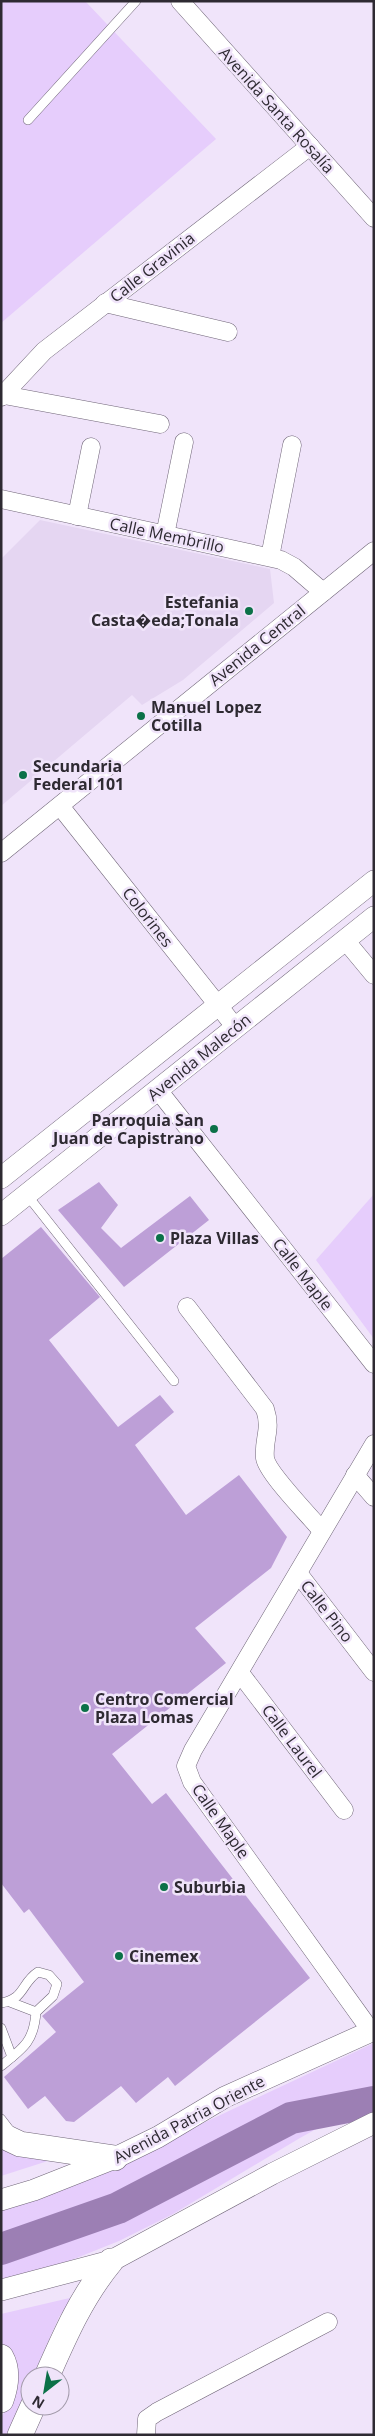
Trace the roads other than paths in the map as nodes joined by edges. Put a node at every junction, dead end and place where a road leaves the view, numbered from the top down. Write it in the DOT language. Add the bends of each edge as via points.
graph roads {
  1 [pos="136,1"];
  2 [pos="180,1"];
  3 [pos="28,120"];
  4 [pos="310,146"];
  5 [pos="374,218"];
  6 [pos="105,303"];
  7 [pos="228,332"];
  8 [pos="2,396"];
  9 [pos="160,424"];
  10 [pos="184,442"];
  11 [pos="292,445"];
  12 [pos="91,448"];
  13 [pos="1,499"];
  14 [pos="77,516"];
  15 [pos="165,535"];
  16 [pos="374,551"];
  17 [pos="270,557"];
  18 [pos="323,592"];
  19 [pos="60,806"];
  20 [pos="1,853"];
  21 [pos="374,881"];
  22 [pos="374,917"];
  23 [pos="345,940"];
  24 [pos="374,975"];
  25 [pos="218,1006"];
  26 [pos="236,1028"];
  27 [pos="158,1090"];
  28 [pos="1,1178"];
  29 [pos="27,1194"];
  30 [pos="1,1215"];
  31 [pos="187,1307"];
  32 [pos="374,1364"];
  33 [pos="174,1381"];
  34 [pos="374,1444"];
  35 [pos="355,1474"];
  36 [pos="374,1497"];
  37 [pos="322,1531"];
  38 [pos="298,1573"];
  39 [pos="374,1672"];
  40 [pos="240,1673"];
  41 [pos="344,1810"];
  42 [pos="6,2002"];
  43 [pos="36,2012"];
  44 [pos="1,2028"];
  45 [pos="372,2030"];
  46 [pos="12,2058"];
  47 [pos="1,2066"];
  48 [pos="1,2119"];
  49 [pos="374,2123"];
  50 [pos="11,2140"];
  51 [pos="115,2158"];
  52 [pos="1,2200"];
  53 [pos="111,2261"];
  54 [pos="1,2290"];
  55 [pos="328,2322"];
  56 [pos="1,2358"];
  57 [pos="52,2366"];
  58 [pos="1,2400"];
  59 [pos="29,2416"];
  60 [pos="20,2435"];
  61 [pos="146,2435"];
  1 -- 3 [label="lane"];
  2 -- 4 [label="street, Avenida Santa Rosalía"];
  4 -- 5 [label="street, Avenida Santa Rosalía"];
  4 -- 6 [label="street, Calle Gravinia"];
  6 -- 7 [label="street"];
  6 -- 8 [label="street, Calle Gravinia" via="44,352"];
  8 -- 9 [label="street"];
  10 -- 15 [label="street"];
  11 -- 17 [label="street"];
  12 -- 14 [label="street"];
  13 -- 14 [label="street, Calle Membrillo"];
  14 -- 15 [label="street, Calle Membrillo"];
  15 -- 17 [label="street, Calle Membrillo"];
  16 -- 18 [label="street, Avenida Central"];
  17 -- 18 [label="street, Calle Membrillo" via="294,567"];
  18 -- 19 [label="street, Avenida Central"];
  19 -- 20 [label="street, Avenida Central"];
  19 -- 25 [label="street, Colorines"];
  21 -- 25 [label="street, Avenida Malecón"];
  22 -- 23 [label="street, Avenida Malecón"];
  23 -- 24 [label="street"];
  23 -- 26 [label="street, Avenida Malecón"];
  25 -- 26 [label="street, Colorines"];
  25 -- 28 [label="street, Avenida Malecón"];
  26 -- 27 [label="street, Avenida Malecón"];
  27 -- 29 [label="street, Avenida Malecón"];
  27 -- 32 [label="street, Calle Maple"];
  29 -- 30 [label="street, Avenida Malecón"];
  29 -- 33 [label="lane"];
  31 -- 37 [label="street" via="265,1409 270,1425 265,1451 267,1466"];
  34 -- 35 [label="street, Calle Maple"];
  35 -- 36 [label="street"];
  35 -- 37 [label="street, Calle Maple"];
  37 -- 38 [label="street, Calle Maple"];
  38 -- 39 [label="street, Calle Pino"];
  38 -- 40 [label="street, Calle Maple"];
  40 -- 41 [label="street, Calle Laurel"];
  40 -- 45 [label="street, Calle Maple" via="186,1766 192,1782"];
  42 -- 43 [label="lane"];
  42 -- 43 [label="lane" via="20,1995 38,1972 49,1975 56,1984 56,1992"];
  43 -- 46 [label="lane" via="33,2035"];
  44 -- 46 [label="lane"];
  45 -- 51 [label="street, Avenida Patria Oriente" via="225,2097"];
  46 -- 47 [label="lane"];
  48 -- 50 [label="lane"];
  49 -- 53 [label="street"];
  50 -- 51 [label="main road"];
  51 -- 52 [label="street, Avenida Patria Oriente"];
  53 -- 54 [label="street"];
  53 -- 57 [label="main road" via="80,2304"];
  55 -- 61 [label="street" via="157,2412 147,2419"];
  56 -- 58 [label="main road" via="5,2364 6,2388"];
  59 -- 60 [label="main road"];
}
